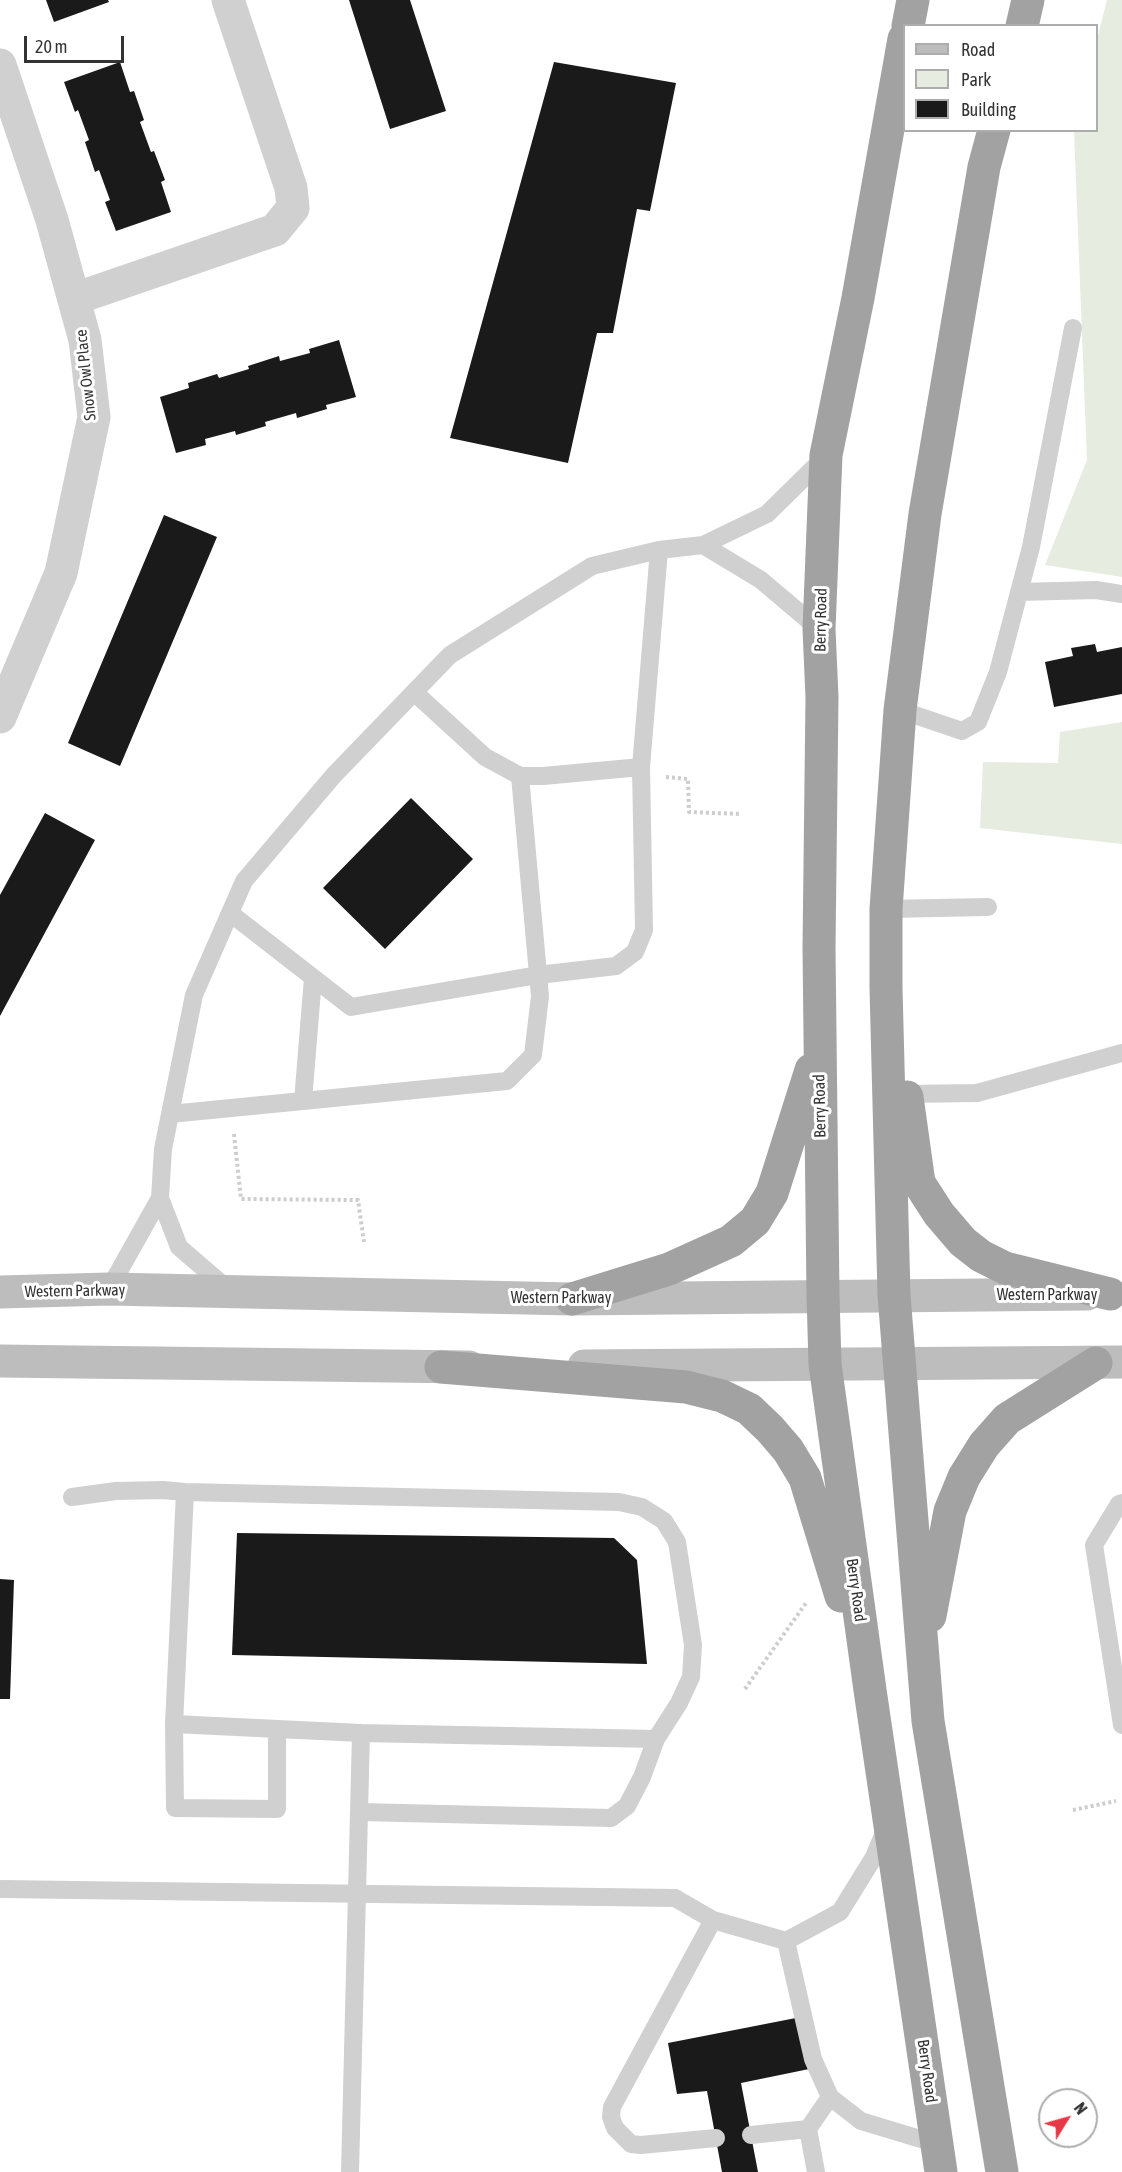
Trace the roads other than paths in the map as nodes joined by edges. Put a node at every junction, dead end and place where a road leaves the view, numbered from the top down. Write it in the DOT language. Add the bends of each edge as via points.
graph roads {
  1 [pos="228,0"];
  2 [pos="913,0"];
  3 [pos="1028,0"];
  4 [pos="908,24"];
  5 [pos="1022,24"];
  6 [pos="903,45"];
  7 [pos="0,65"];
  8 [pos="993,132"];
  9 [pos="74,299"];
  10 [pos="1073,328"];
  11 [pos="826,455"];
  12 [pos="703,545"];
  13 [pos="659,550"];
  14 [pos="1019,592"];
  15 [pos="1122,594"];
  16 [pos="819,629"];
  17 [pos="414,692"];
  18 [pos="900,710"];
  19 [pos="0,717"];
  20 [pos="641,772"];
  21 [pos="520,776"];
  22 [pos="988,907"];
  23 [pos="886,909"];
  24 [pos="230,913"];
  25 [pos="538,975"];
  26 [pos="313,978"];
  27 [pos="886,988"];
  28 [pos="820,1039"];
  29 [pos="1122,1053"];
  30 [pos="906,1094"];
  31 [pos="303,1101"];
  32 [pos="170,1114"];
  33 [pos="160,1198"];
  34 [pos="109,1289"];
  35 [pos="231,1291"];
  36 [pos="0,1292"];
  37 [pos="1116,1294"];
  38 [pos="823,1295"];
  39 [pos="894,1295"];
  40 [pos="572,1299"];
  41 [pos="0,1362"];
  42 [pos="1109,1362"];
  43 [pos="899,1363"];
  44 [pos="825,1364"];
  45 [pos="441,1367"];
  46 [pos="185,1492"];
  47 [pos="72,1497"];
  48 [pos="1122,1503"];
  49 [pos="922,1656"];
  50 [pos="870,1690"];
  51 [pos="174,1724"];
  52 [pos="1122,1725"];
  53 [pos="277,1729"];
  54 [pos="361,1733"];
  55 [pos="656,1739"];
  56 [pos="360,1812"];
  57 [pos="889,1820"];
  58 [pos="0,1889"];
  59 [pos="358,1895"];
  60 [pos="713,1920"];
  61 [pos="786,1941"];
  62 [pos="830,2097"];
  63 [pos="808,2129"];
  64 [pos="751,2135"];
  65 [pos="716,2138"];
  66 [pos="939,2158"];
  67 [pos="350,2172"];
  68 [pos="816,2172"];
  69 [pos="1002,2172"];
  1 -- 9 [label="street" via="291,188 293,208 275,230"];
  2 -- 4 [label="highway"];
  3 -- 5 [label="highway"];
  6 -- 11 [label="highway, Berry Road"];
  7 -- 9 [label="street, Snow Owl Place"];
  8 -- 18 [label="highway" via="984,167 925,514"];
  9 -- 19 [label="street, Snow Owl Place" via="85,340 94,417 62,573"];
  10 -- 14 [label="lane"];
  11 -- 12 [label="lane" via="767,514"];
  11 -- 16 [label="highway, Berry Road"];
  12 -- 13 [label="lane"];
  12 -- 16 [label="lane" via="760,580"];
  13 -- 17 [label="lane" via="592,566 450,655"];
  13 -- 20 [label="lane"];
  14 -- 15 [label="lane" via="1096,590"];
  14 -- 18 [label="lane" via="998,672 978,722 962,731"];
  16 -- 28 [label="highway, Berry Road"];
  17 -- 21 [label="lane" via="485,757"];
  17 -- 24 [label="lane" via="334,775 251,872"];
  18 -- 23 [label="highway"];
  20 -- 21 [label="lane"];
  20 -- 25 [label="lane" via="644,930 635,952 616,966"];
  21 -- 25 [label="lane"];
  22 -- 23 [label="lane"];
  23 -- 27 [label="highway"];
  24 -- 26 [label="lane"];
  24 -- 32 [label="lane" via="194,995"];
  25 -- 26 [label="lane" via="351,1007"];
  25 -- 31 [label="lane" via="540,996 533,1055 507,1082"];
  26 -- 31 [label="lane"];
  27 -- 30 [label="highway"];
  27 -- 39 [label="highway"];
  28 -- 38 [label="highway, Berry Road"];
  28 -- 40 [label="highway" via="775,1184 755,1221 731,1240 669,1269"];
  29 -- 30 [label="lane" via="977,1093"];
  30 -- 37 [label="highway" via="919,1183 963,1242 1005,1268"];
  31 -- 32 [label="lane"];
  32 -- 33 [label="lane"];
  33 -- 34 [label="lane"];
  33 -- 35 [label="lane" via="179,1248"];
  34 -- 35 [label="main road, Western Parkway"];
  34 -- 36 [label="main road, Western Parkway"];
  35 -- 40 [label="main road, Western Parkway"];
  37 -- 39 [label="main road, Western Parkway"];
  38 -- 39 [label="main road, Western Parkway"];
  38 -- 40 [label="main road, Western Parkway"];
  38 -- 44 [label="highway, Berry Road"];
  39 -- 43 [label="highway"];
  41 -- 45 [label="main road"];
  42 -- 43 [label="main road"];
  42 -- 49 [label="highway" via="1007,1419 984,1445 964,1477 950,1511"];
  43 -- 44 [label="main road"];
  43 -- 49 [label="highway"];
  44 -- 45 [label="main road"];
  44 -- 50 [label="highway, Berry Road"];
  45 -- 50 [label="highway" via="686,1388 722,1396 749,1409 789,1450 805,1478"];
  46 -- 47 [label="lane" via="116,1491"];
  46 -- 51 [label="lane"];
  46 -- 55 [label="lane" via="619,1502 642,1507 664,1521 677,1542 693,1645 692,1677"];
  48 -- 52 [label="lane" via="1094,1545"];
  49 -- 69 [label="highway" via="928,1721"];
  50 -- 57 [label="highway, Berry Road"];
  51 -- 53 [label="lane"];
  51 -- 53 [label="lane" via="175,1808 277,1809"];
  53 -- 54 [label="lane"];
  54 -- 55 [label="lane"];
  54 -- 56 [label="lane"];
  55 -- 56 [label="lane" via="627,1806 611,1818"];
  56 -- 59 [label="lane"];
  57 -- 61 [label="lane" via="874,1857 840,1912"];
  57 -- 66 [label="highway, Berry Road"];
  58 -- 59 [label="lane"];
  59 -- 60 [label="lane" via="675,1898"];
  59 -- 67 [label="lane"];
  60 -- 61 [label="lane"];
  60 -- 65 [label="lane" via="610,2117 631,2144"];
  61 -- 62 [label="lane" via="813,2059"];
  62 -- 63 [label="lane"];
  62 -- 66 [label="lane" via="861,2121"];
  63 -- 64 [label="lane"];
  63 -- 68 [label="lane"];
}
